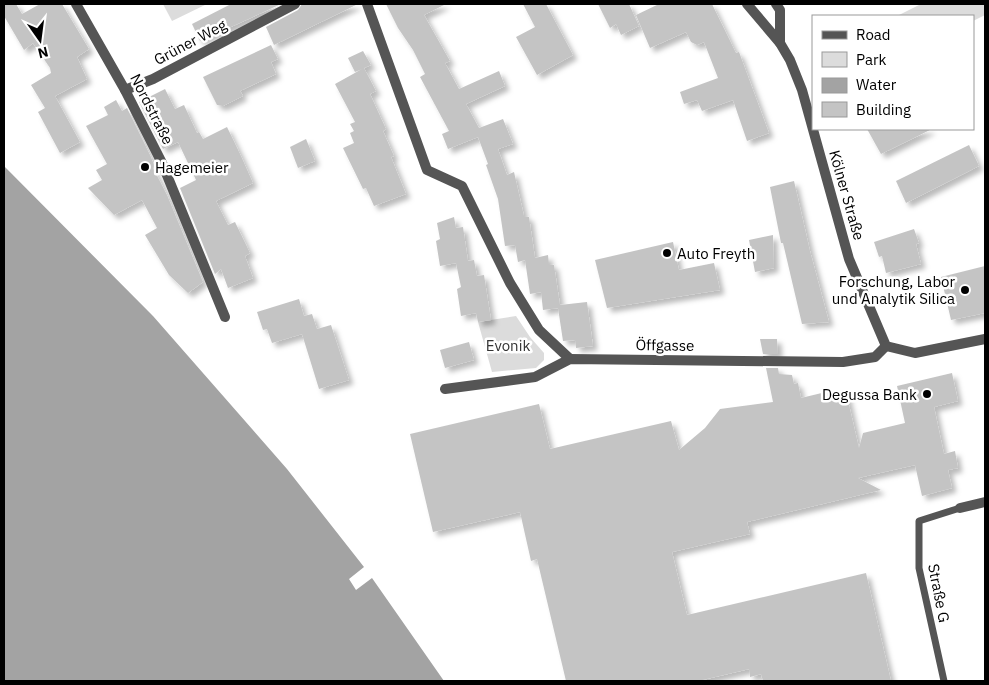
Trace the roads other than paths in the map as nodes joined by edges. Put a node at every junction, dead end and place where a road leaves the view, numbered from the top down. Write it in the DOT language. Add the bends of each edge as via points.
graph roads {
  1 [pos="76,4"];
  2 [pos="296,4"];
  3 [pos="367,4"];
  4 [pos="747,4"];
  5 [pos="776,4"];
  6 [pos="780,43"];
  7 [pos="125,90"];
  8 [pos="812,126"];
  9 [pos="813,130"];
  10 [pos="225,316"];
  11 [pos="985,339"];
  12 [pos="886,346"];
  13 [pos="570,359"];
  14 [pos="445,389"];
  15 [pos="985,502"];
  16 [pos="960,508"];
  17 [pos="944,681"];
  1 -- 7 [label="street, Nordstraße"];
  2 -- 7 [label="street, Grüner Weg" via="153,79"];
  3 -- 13 [label="street" via="427,170 462,186 510,283 539,330"];
  4 -- 6 [label="street, Kölner Straße"];
  5 -- 6 [label="street" via="780,10"];
  6 -- 8 [label="street, Kölner Straße" via="802,90"];
  7 -- 10 [label="street, Nordstraße" via="162,163"];
  9 -- 12 [label="street, Kölner Straße" via="849,259"];
  11 -- 12 [label="street" via="915,353"];
  12 -- 13 [label="street, Öffgasse" via="875,357 843,362"];
  13 -- 14 [label="street, Öffgasse" via="535,377"];
  15 -- 16 [label="street"];
  16 -- 17 [label="lane, Straße G" via="919,521 919,568"];
}
